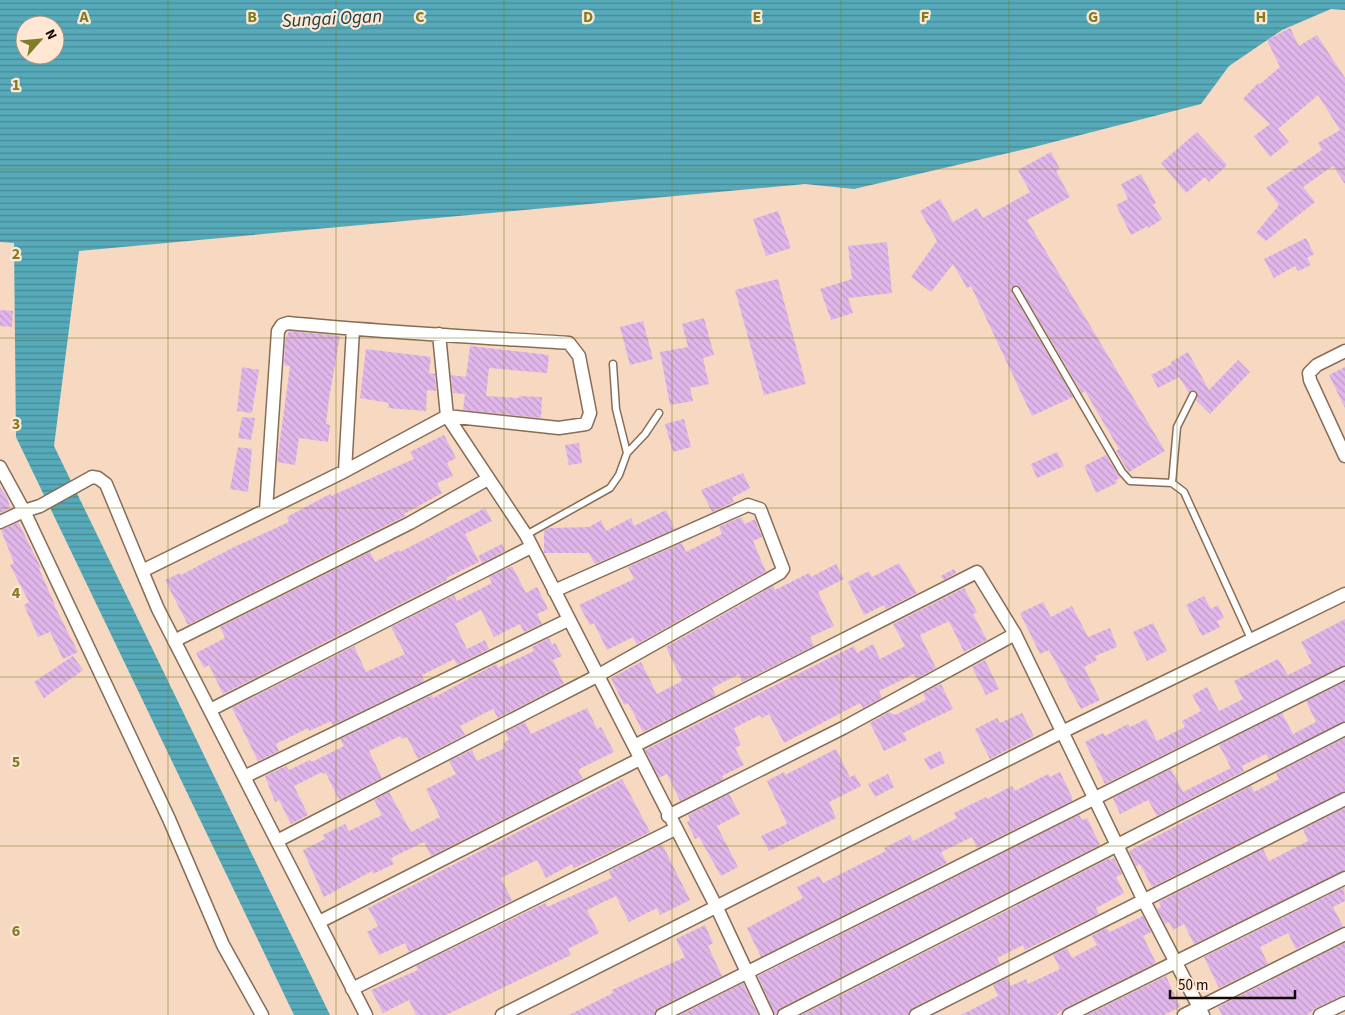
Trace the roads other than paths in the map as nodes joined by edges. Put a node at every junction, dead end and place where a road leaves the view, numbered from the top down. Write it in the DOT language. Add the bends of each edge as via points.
graph roads {
  1 [pos="1016,290"];
  2 [pos="353,329"];
  3 [pos="439,334"];
  4 [pos="1345,351"];
  5 [pos="613,364"];
  6 [pos="1193,395"];
  7 [pos="659,412"];
  8 [pos="447,416"];
  9 [pos="627,453"];
  10 [pos="1345,456"];
  11 [pos="0,467"];
  12 [pos="345,471"];
  13 [pos="488,479"];
  14 [pos="1172,483"];
  15 [pos="266,510"];
  16 [pos="24,511"];
  17 [pos="0,522"];
  18 [pos="526,534"];
  19 [pos="531,547"];
  20 [pos="142,571"];
  21 [pos="554,591"];
  22 [pos="1345,594"];
  23 [pos="568,620"];
  24 [pos="1015,634"];
  25 [pos="1251,639"];
  26 [pos="174,642"];
  27 [pos="1345,673"];
  28 [pos="597,676"];
  29 [pos="210,710"];
  30 [pos="1345,729"];
  31 [pos="1064,731"];
  32 [pos="634,746"];
  33 [pos="640,759"];
  34 [pos="244,777"];
  35 [pos="1096,799"];
  36 [pos="1345,799"];
  37 [pos="668,816"];
  38 [pos="675,829"];
  39 [pos="277,841"];
  40 [pos="1118,844"];
  41 [pos="1345,878"];
  42 [pos="1143,899"];
  43 [pos="717,908"];
  44 [pos="319,922"];
  45 [pos="1345,934"];
  46 [pos="1175,962"];
  47 [pos="746,971"];
  48 [pos="352,989"];
  49 [pos="1345,1003"];
  50 [pos="1201,1011"];
  51 [pos="262,1015"];
  52 [pos="366,1015"];
  53 [pos="502,1015"];
  54 [pos="662,1015"];
  55 [pos="767,1015"];
  56 [pos="784,1015"];
  57 [pos="916,1015"];
  58 [pos="1069,1015"];
  59 [pos="1184,1015"];
  60 [pos="1320,1015"];
  1 -- 14 [label="lane" via="1122,472 1130,481"];
  2 -- 3 [label="street"];
  2 -- 12 [label="street"];
  2 -- 15 [label="street" via="288,323 278,331"];
  3 -- 8 [label="street"];
  3 -- 8 [label="street" via="569,342 579,356 590,413 586,424 559,428"];
  4 -- 10 [label="street" via="1316,365 1309,372"];
  5 -- 9 [label="lane" via="616,409"];
  6 -- 14 [label="lane" via="1177,427"];
  7 -- 9 [label="lane"];
  8 -- 12 [label="street"];
  8 -- 13 [label="street"];
  9 -- 18 [label="lane" via="619,476 610,488"];
  11 -- 16 [label="street"];
  12 -- 15 [label="street"];
  13 -- 18 [label="street"];
  13 -- 26 [label="street" via="410,523"];
  14 -- 25 [label="lane" via="1184,492"];
  15 -- 20 [label="street"];
  16 -- 17 [label="street"];
  16 -- 20 [label="street" via="40,506 92,477 98,478 106,484"];
  16 -- 51 [label="street" via="169,819 223,945"];
  18 -- 19 [label="street"];
  19 -- 21 [label="street"];
  19 -- 29 [label="street"];
  20 -- 26 [label="street"];
  21 -- 23 [label="street"];
  21 -- 28 [label="street" via="748,505 760,509 783,569"];
  22 -- 25 [label="street"];
  23 -- 28 [label="street"];
  23 -- 34 [label="street"];
  24 -- 31 [label="street"];
  24 -- 32 [label="street" via="980,574 974,573"];
  24 -- 37 [label="street" via="843,728"];
  25 -- 31 [label="street"];
  26 -- 29 [label="street"];
  27 -- 35 [label="street"];
  28 -- 32 [label="street"];
  28 -- 39 [label="street"];
  29 -- 34 [label="street"];
  30 -- 40 [label="street"];
  31 -- 35 [label="street"];
  31 -- 43 [label="street"];
  32 -- 33 [label="street"];
  33 -- 37 [label="street"];
  33 -- 44 [label="street"];
  34 -- 39 [label="street"];
  35 -- 40 [label="street"];
  35 -- 47 [label="street"];
  36 -- 42 [label="street"];
  37 -- 38 [label="street"];
  38 -- 43 [label="street"];
  38 -- 48 [label="street"];
  39 -- 44 [label="street"];
  40 -- 42 [label="street"];
  40 -- 56 [label="street"];
  41 -- 46 [label="street"];
  42 -- 46 [label="street"];
  42 -- 57 [label="street"];
  43 -- 47 [label="street"];
  43 -- 53 [label="street"];
  44 -- 48 [label="street"];
  45 -- 50 [label="street"];
  46 -- 50 [label="street"];
  46 -- 58 [label="street"];
  47 -- 54 [label="street"];
  47 -- 55 [label="street"];
  48 -- 52 [label="street"];
  49 -- 60 [label="street"];
  50 -- 59 [label="street"];
}
